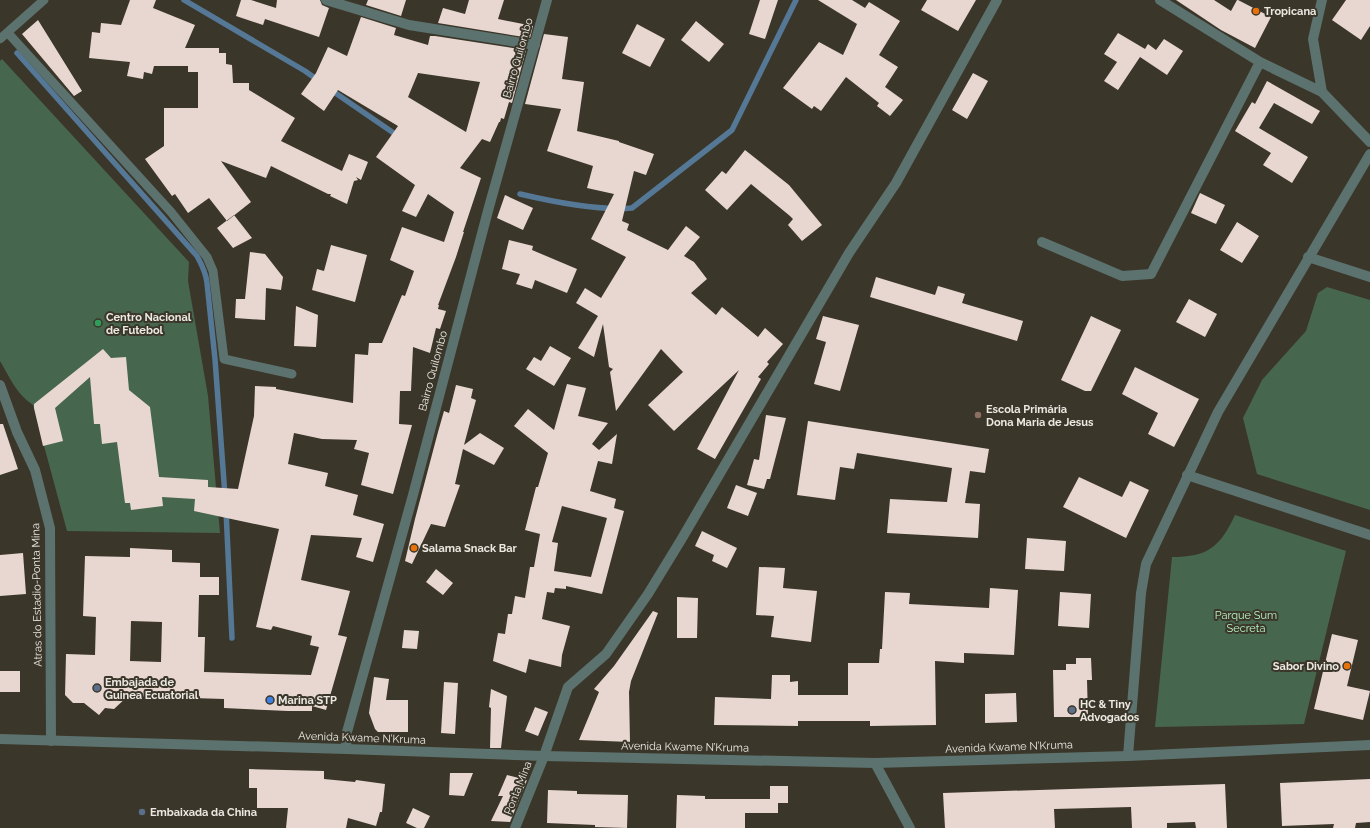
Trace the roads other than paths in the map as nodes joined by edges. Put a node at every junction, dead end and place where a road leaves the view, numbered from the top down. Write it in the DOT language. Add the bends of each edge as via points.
graph roads {
  1 [pos="44,0"];
  2 [pos="326,0"];
  3 [pos="547,0"];
  4 [pos="997,0"];
  5 [pos="1160,0"];
  6 [pos="1322,0"];
  7 [pos="8,33"];
  8 [pos="0,39"];
  9 [pos="535,45"];
  10 [pos="1260,62"];
  11 [pos="1322,92"];
  12 [pos="1370,142"];
  13 [pos="1370,154"];
  14 [pos="1042,242"];
  15 [pos="1308,257"];
  16 [pos="1370,277"];
  17 [pos="292,374"];
  18 [pos="0,385"];
  19 [pos="1187,475"];
  20 [pos="1370,535"];
  21 [pos="0,739"];
  22 [pos="51,741"];
  23 [pos="1370,745"];
  24 [pos="346,749"];
  25 [pos="544,756"];
  26 [pos="1128,756"];
  27 [pos="875,763"];
  28 [pos="515,828"];
  29 [pos="910,828"];
  1 -- 7 [label="lane"];
  2 -- 9 [label="street" via="409,25"];
  3 -- 9 [label="street, Bairro Quilombo"];
  4 -- 25 [label="street, Ponta Mina" via="896,183 849,253 648,594 606,654 568,687"];
  5 -- 10 [label="street"];
  6 -- 11 [label="street" via="1313,39"];
  7 -- 8 [label="lane"];
  7 -- 17 [label="lane" via="171,212 207,257 213,271 224,359"];
  9 -- 24 [label="street, Bairro Quilombo" via="489,207 414,495 347,732"];
  10 -- 11 [label="street"];
  10 -- 14 [label="street" via="1151,274 1122,276"];
  11 -- 12 [label="street"];
  13 -- 15 [label="street"];
  15 -- 16 [label="street"];
  15 -- 19 [label="street" via="1218,412"];
  18 -- 22 [label="street, Atras do Estadio-Ponta Mina" via="17,432 35,470 50,528"];
  19 -- 20 [label="street"];
  19 -- 26 [label="street" via="1146,564 1143,578"];
  21 -- 22 [label="street, Avenida Kwame N’Kruma"];
  22 -- 24 [label="street, Avenida Kwame N’Kruma"];
  23 -- 26 [label="street, Avenida Kwame N’Kruma"];
  24 -- 25 [label="street, Avenida Kwame N’Kruma"];
  25 -- 27 [label="street, Avenida Kwame N’Kruma"];
  25 -- 28 [label="street, Ponta Mina"];
  26 -- 27 [label="street, Avenida Kwame N’Kruma"];
  27 -- 29 [label="street"];
}
